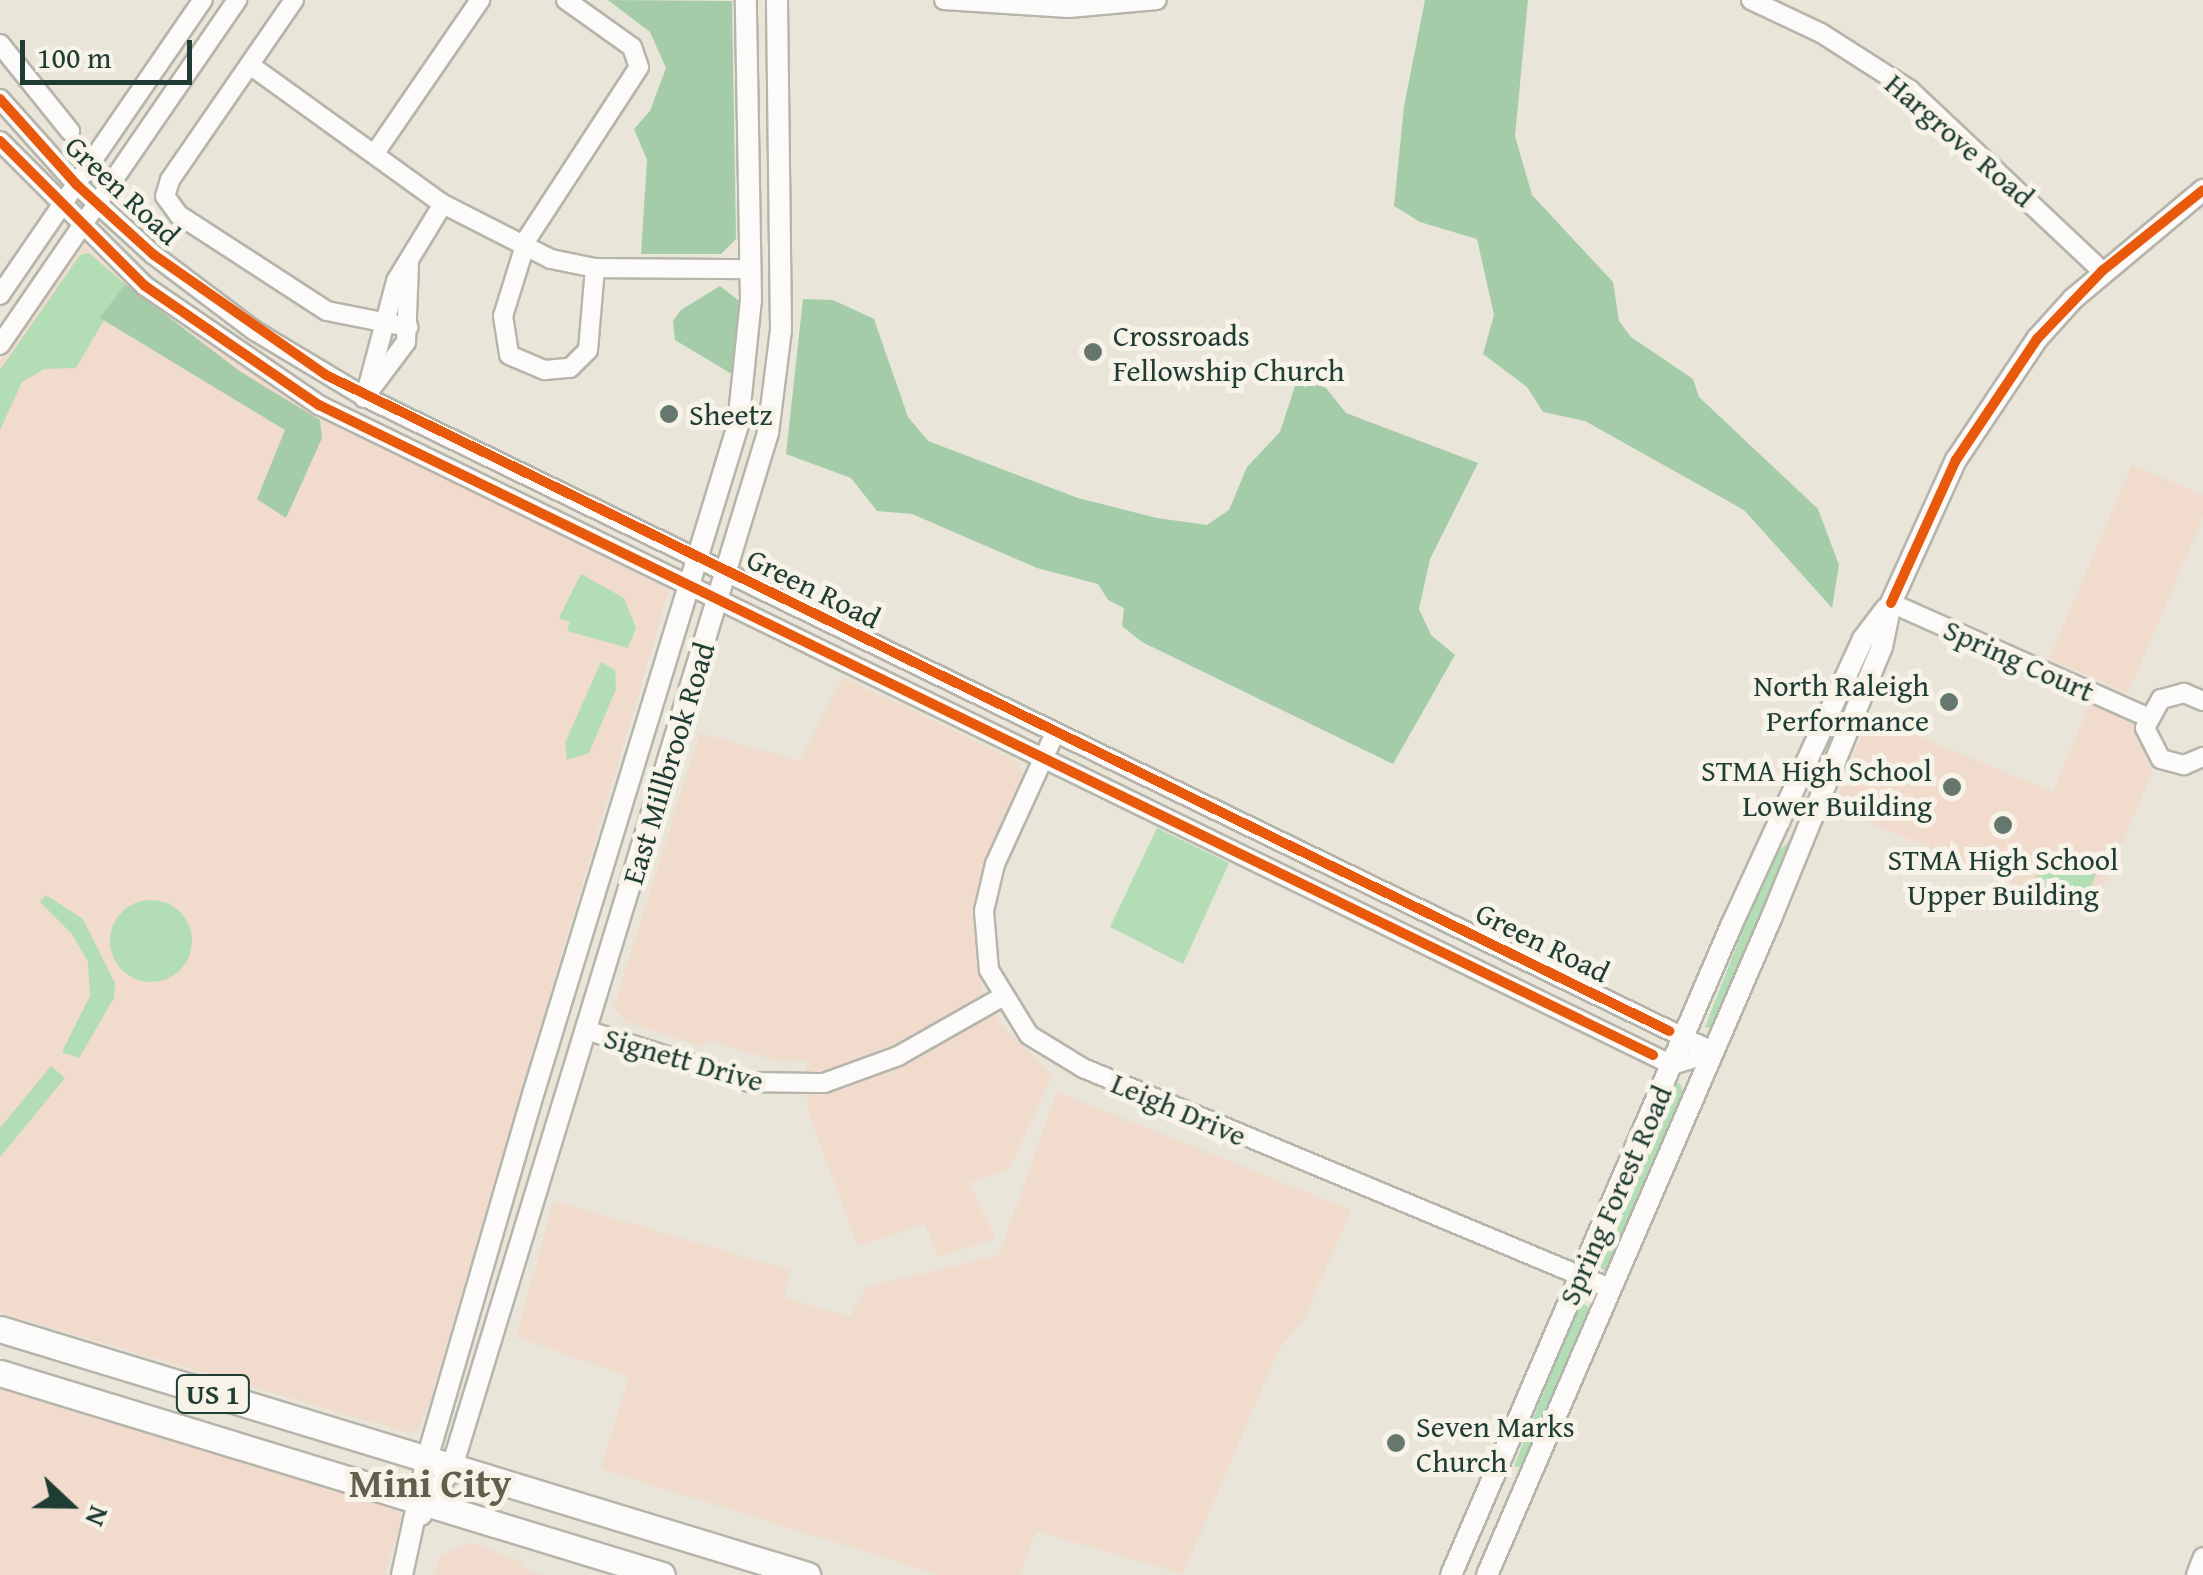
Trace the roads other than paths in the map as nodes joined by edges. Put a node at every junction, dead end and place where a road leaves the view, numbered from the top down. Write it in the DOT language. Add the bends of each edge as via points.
graph roads {
  1 [pos="203,0"];
  2 [pos="237,0"];
  3 [pos="294,0"];
  4 [pos="480,0"];
  5 [pos="566,0"];
  6 [pos="746,0"];
  7 [pos="776,0"];
  8 [pos="944,0"];
  9 [pos="1157,0"];
  10 [pos="1751,0"];
  11 [pos="0,44"];
  12 [pos="250,65"];
  13 [pos="0,99"];
  14 [pos="70,131"];
  15 [pos="0,141"];
  16 [pos="374,153"];
  17 [pos="76,185"];
  18 [pos="2203,190"];
  19 [pos="98,204"];
  20 [pos="443,204"];
  21 [pos="60,208"];
  22 [pos="80,228"];
  23 [pos="524,248"];
  24 [pos="410,254"];
  25 [pos="595,268"];
  26 [pos="750,269"];
  27 [pos="2102,271"];
  28 [pos="0,296"];
  29 [pos="384,325"];
  30 [pos="408,328"];
  31 [pos="0,345"];
  32 [pos="365,397"];
  33 [pos="350,421"];
  34 [pos="578,501"];
  35 [pos="568,522"];
  36 [pos="699,560"];
  37 [pos="727,573"];
  38 [pos="690,584"];
  39 [pos="718,599"];
  40 [pos="1890,603"];
  41 [pos="2203,700"];
  42 [pos="2147,716"];
  43 [pos="1055,733"];
  44 [pos="2203,757"];
  45 [pos="1044,760"];
  46 [pos="1313,858"];
  47 [pos="1300,884"];
  48 [pos="1394,897"];
  49 [pos="591,904"];
  50 [pos="1380,923"];
  51 [pos="1002,998"];
  52 [pos="556,1021"];
  53 [pos="586,1030"];
  54 [pos="1683,1038"];
  55 [pos="1714,1052"];
  56 [pos="1672,1065"];
  57 [pos="570,1085"];
  58 [pos="1580,1277"];
  59 [pos="1612,1288"];
  60 [pos="0,1329"];
  61 [pos="0,1373"];
  62 [pos="426,1459"];
  63 [pos="452,1467"];
  64 [pos="1495,1472"];
  65 [pos="1526,1486"];
  66 [pos="423,1508"];
  67 [pos="2203,1559"];
  68 [pos="402,1575"];
  69 [pos="662,1575"];
  70 [pos="807,1575"];
  71 [pos="1451,1575"];
  72 [pos="1488,1575"];
  73 [pos="2196,1575"];
  1 -- 17 [label="street"];
  2 -- 19 [label="street"];
  3 -- 12 [label="street"];
  4 -- 16 [label="street"];
  5 -- 23 [label="street" via="632,47 639,67"];
  6 -- 26 [label="main road, East Millbrook Road"];
  7 -- 37 [label="main road, East Millbrook Road" via="778,372"];
  8 -- 9 [label="street" via="1069,8"];
  10 -- 27 [label="street, Hargrove Road" via="1835,41 1910,90"];
  11 -- 14 [label="street, Green Road"];
  12 -- 16 [label="street"];
  12 -- 29 [label="street" via="165,196 178,215 289,290 327,311"];
  13 -- 17 [label="street, Green Road"];
  15 -- 21 [label="street, Green Road"];
  16 -- 20 [label="street"];
  17 -- 19 [label="street, Green Road"];
  17 -- 21 [label="street"];
  18 -- 27 [label="main road, Spring Forest Road"];
  19 -- 22 [label="street"];
  19 -- 32 [label="street, Green Road" via="220,307"];
  20 -- 23 [label="street"];
  20 -- 24 [label="street"];
  21 -- 22 [label="street, Green Road"];
  21 -- 28 [label="street"];
  22 -- 31 [label="street"];
  22 -- 33 [label="street, Green Road" via="212,337"];
  23 -- 25 [label="street"];
  23 -- 25 [label="street" via="503,316 509,354 545,370 570,368 588,350"];
  24 -- 29 [label="street"];
  24 -- 30 [label="street"];
  25 -- 26 [label="street"];
  26 -- 36 [label="main road, East Millbrook Road" via="742,404"];
  27 -- 40 [label="main road, Spring Forest Road" via="2037,339 1980,417"];
  29 -- 30 [label="street"];
  29 -- 32 [label="street"];
  30 -- 32 [label="street" via="400,357"];
  32 -- 33 [label="street"];
  32 -- 34 [label="street, Green Road"];
  33 -- 35 [label="street, Green Road"];
  34 -- 35 [label="street"];
  34 -- 36 [label="street, Green Road"];
  35 -- 38 [label="street, Green Road"];
  36 -- 37 [label="street, Green Road"];
  36 -- 38 [label="main road, East Millbrook Road"];
  37 -- 39 [label="main road, East Millbrook Road"];
  37 -- 43 [label="street, Green Road"];
  38 -- 39 [label="street, Green Road"];
  38 -- 49 [label="main road, East Millbrook Road"];
  39 -- 45 [label="street, Green Road"];
  39 -- 53 [label="main road, East Millbrook Road"];
  40 -- 42 [label="street, Spring Court"];
  40 -- 54 [label="main road, Spring Forest Road" via="1862,639"];
  40 -- 55 [label="main road, Spring Forest Road" via="1882,647"];
  41 -- 42 [label="street" via="2172,694"];
  42 -- 44 [label="street" via="2147,740 2161,759 2184,765"];
  43 -- 45 [label="street, Leigh Drive"];
  43 -- 46 [label="street, Green Road"];
  45 -- 47 [label="street, Green Road"];
  45 -- 51 [label="street, Leigh Drive" via="995,864 984,910 984,946"];
  46 -- 47 [label="street"];
  46 -- 48 [label="street, Green Road"];
  47 -- 50 [label="street, Green Road"];
  48 -- 50 [label="street"];
  48 -- 54 [label="street, Green Road"];
  49 -- 52 [label="main road, East Millbrook Road"];
  49 -- 53 [label="main road" via="591,947 575,1002"];
  50 -- 56 [label="street, Green Road"];
  51 -- 53 [label="street, Signett Drive" via="865,1071 808,1084 729,1077"];
  51 -- 58 [label="street, Leigh Drive" via="1030,1035 1082,1068"];
  52 -- 57 [label="main road" via="569,1047"];
  52 -- 62 [label="main road, East Millbrook Road"];
  53 -- 57 [label="main road, East Millbrook Road"];
  54 -- 55 [label="street, Green Road"];
  54 -- 56 [label="main road, Spring Forest Road"];
  55 -- 56 [label="street"];
  55 -- 59 [label="main road, Spring Forest Road"];
  56 -- 58 [label="main road, Spring Forest Road"];
  57 -- 63 [label="main road, East Millbrook Road"];
  58 -- 59 [label="street, Leigh Drive"];
  58 -- 64 [label="main road, Spring Forest Road"];
  59 -- 65 [label="main road, Spring Forest Road"];
  60 -- 62 [label="highway, US 1"];
  61 -- 66 [label="highway, US 1"];
  62 -- 63 [label="highway, US 1"];
  62 -- 66 [label="main road, East Millbrook Road"];
  63 -- 66 [label="main road, East Millbrook Road"];
  63 -- 70 [label="highway, US 1"];
  64 -- 65 [label="main road"];
  64 -- 71 [label="main road, Spring Forest Road"];
  65 -- 72 [label="main road, Spring Forest Road"];
  66 -- 68 [label="main road"];
  66 -- 69 [label="highway, US 1"];
  67 -- 73 [label="street"];
}
